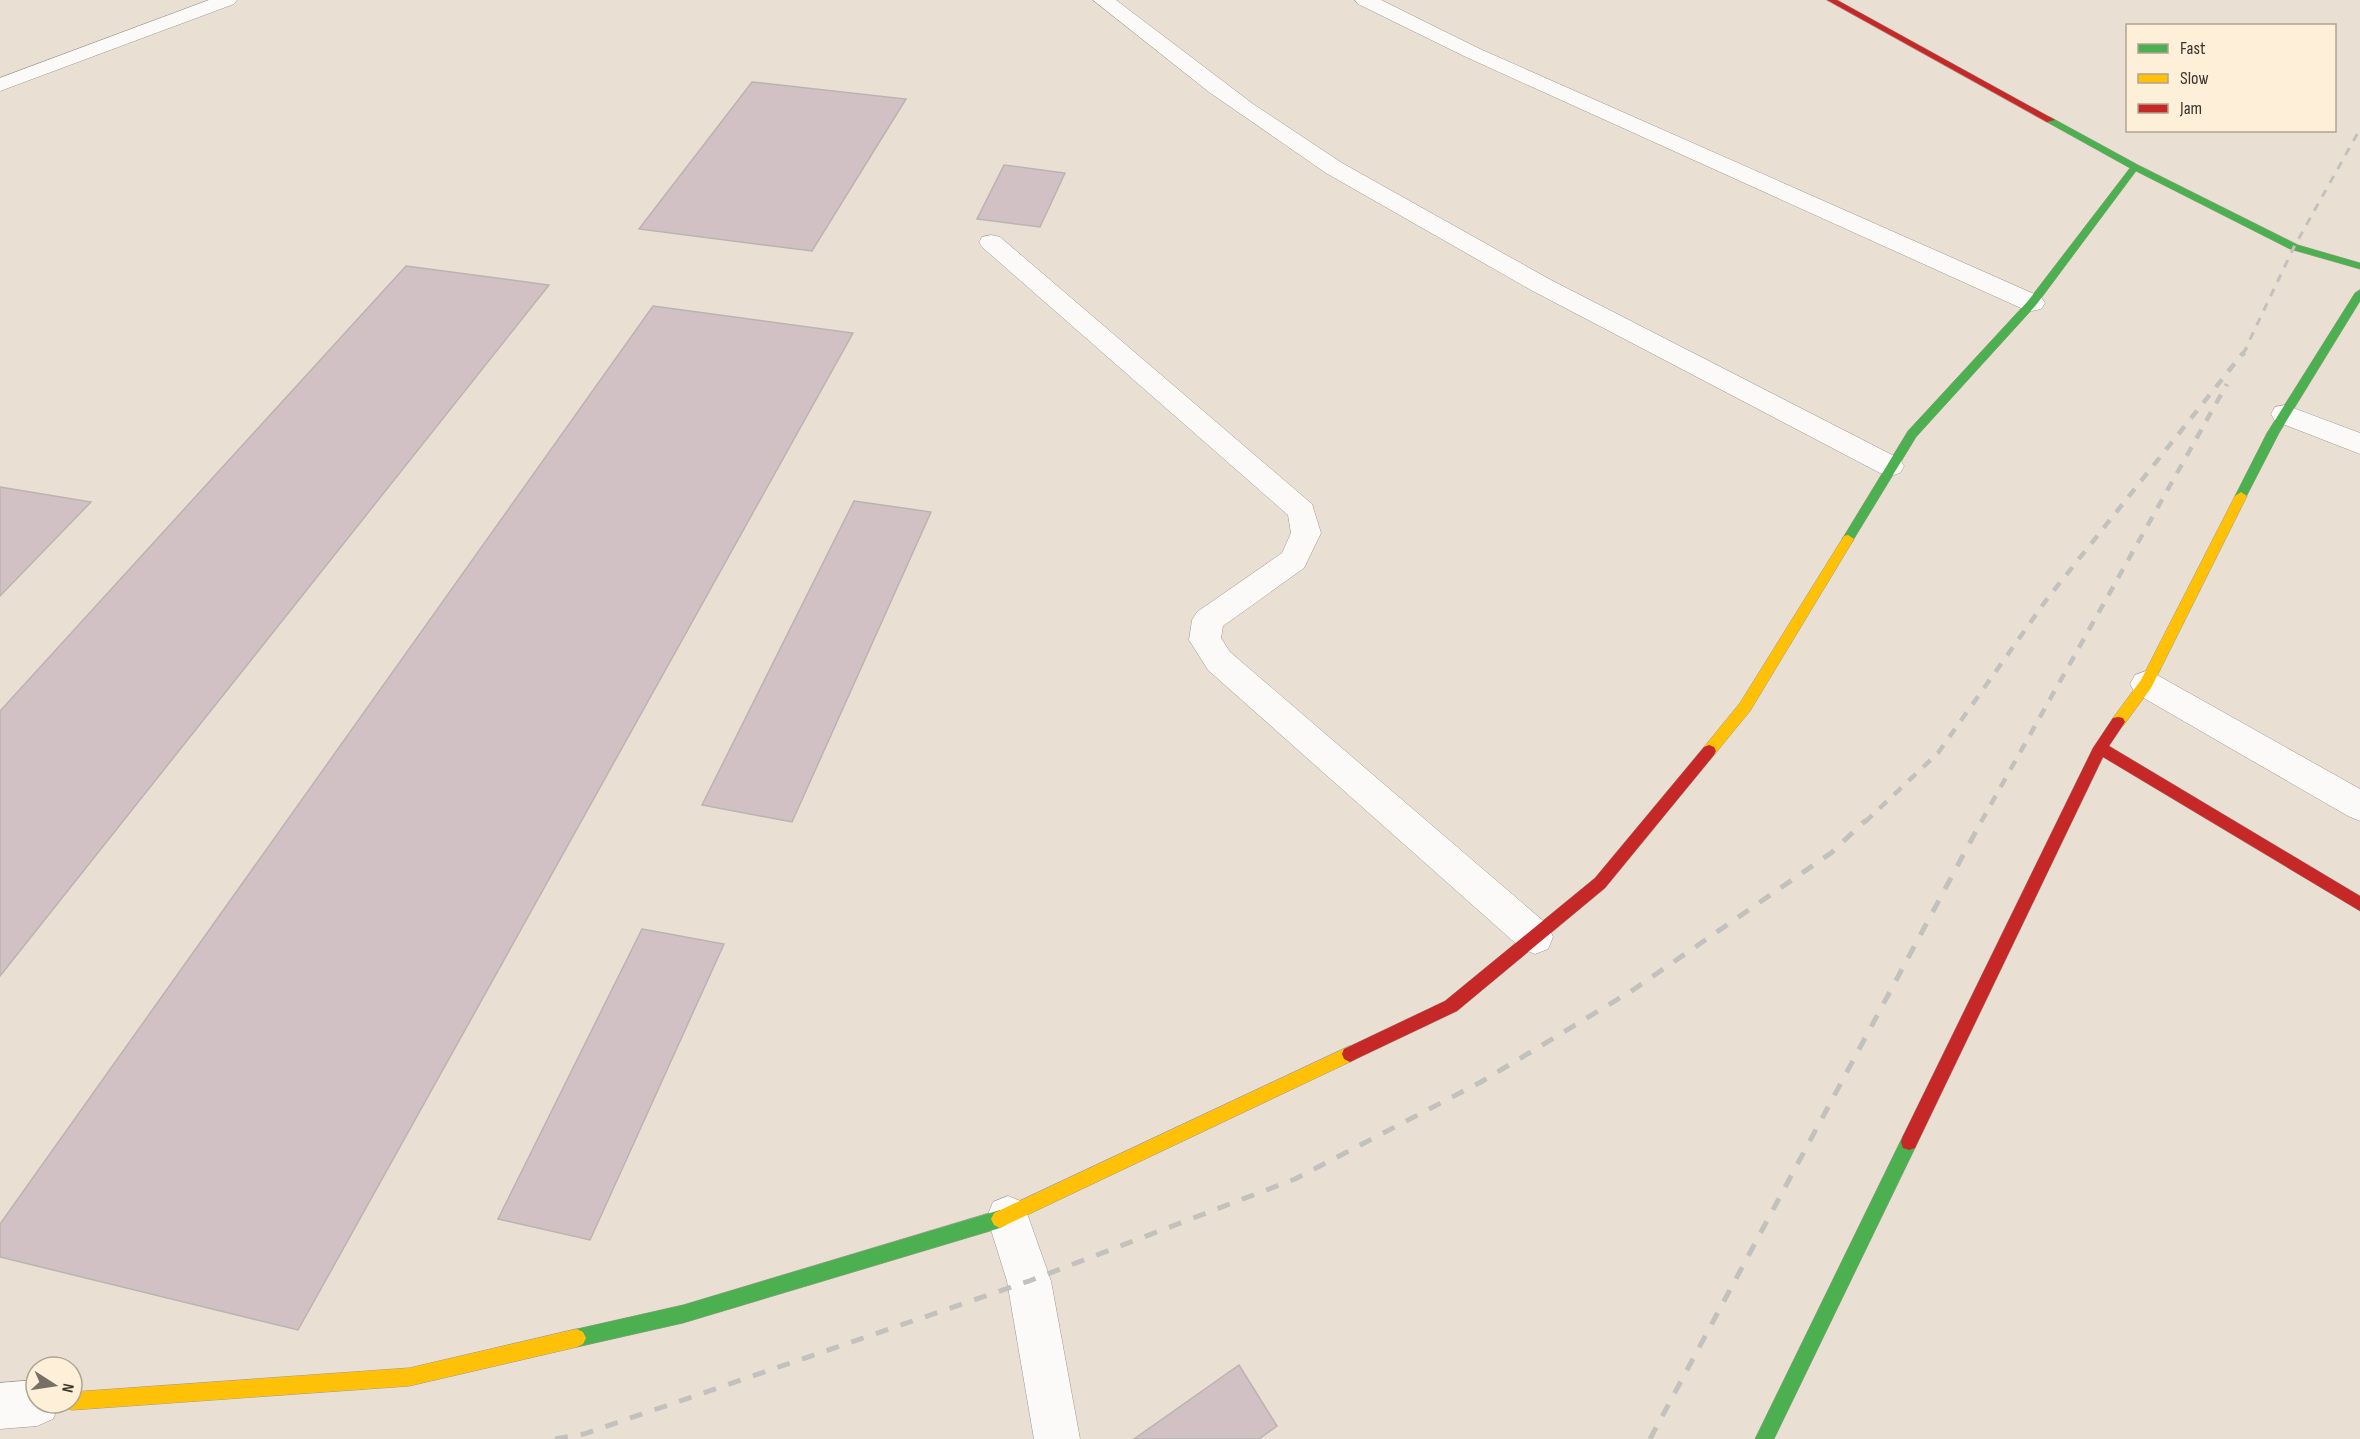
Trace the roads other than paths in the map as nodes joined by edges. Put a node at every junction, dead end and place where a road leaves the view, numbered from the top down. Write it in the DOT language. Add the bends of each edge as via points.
graph roads {
  1 [pos="227,0"];
  2 [pos="1104,0"];
  3 [pos="1365,0"];
  4 [pos="1831,0"];
  5 [pos="0,85"];
  6 [pos="2135,167"];
  7 [pos="991,242"];
  8 [pos="2360,266"];
  9 [pos="2360,293"];
  10 [pos="2032,303"];
  11 [pos="2285,414"];
  12 [pos="2360,444"];
  13 [pos="1890,466"];
  14 [pos="2146,684"];
  15 [pos="2100,748"];
  16 [pos="2360,806"];
  17 [pos="2360,904"];
  18 [pos="1535,937"];
  19 [pos="1008,1217"];
  20 [pos="84,1400"];
  21 [pos="24,1404"];
  22 [pos="0,1406"];
  23 [pos="1057,1439"];
  24 [pos="1764,1439"];
  1 -- 5 [label="street"];
  2 -- 13 [label="street" via="1219,90 1332,167 1481,252"];
  3 -- 10 [label="street" via="1473,53"];
  4 -- 6 [label="main road"];
  6 -- 8 [label="main road" via="2294,247"];
  6 -- 10 [label="main road"];
  7 -- 18 [label="street" via="1302,511 1306,533 1293,560 1208,620 1205,640 1219,661"];
  9 -- 11 [label="main road"];
  10 -- 13 [label="main road" via="1911,434"];
  11 -- 12 [label="street"];
  11 -- 14 [label="main road"];
  13 -- 18 [label="main road" via="1745,707 1600,883"];
  14 -- 15 [label="main road"];
  14 -- 16 [label="street"];
  15 -- 17 [label="main road"];
  15 -- 24 [label="main road"];
  18 -- 19 [label="main road" via="1451,1006"];
  19 -- 20 [label="main road" via="683,1314 409,1377"];
  19 -- 23 [label="street" via="1029,1281"];
  21 -- 22 [label="street"];
}
